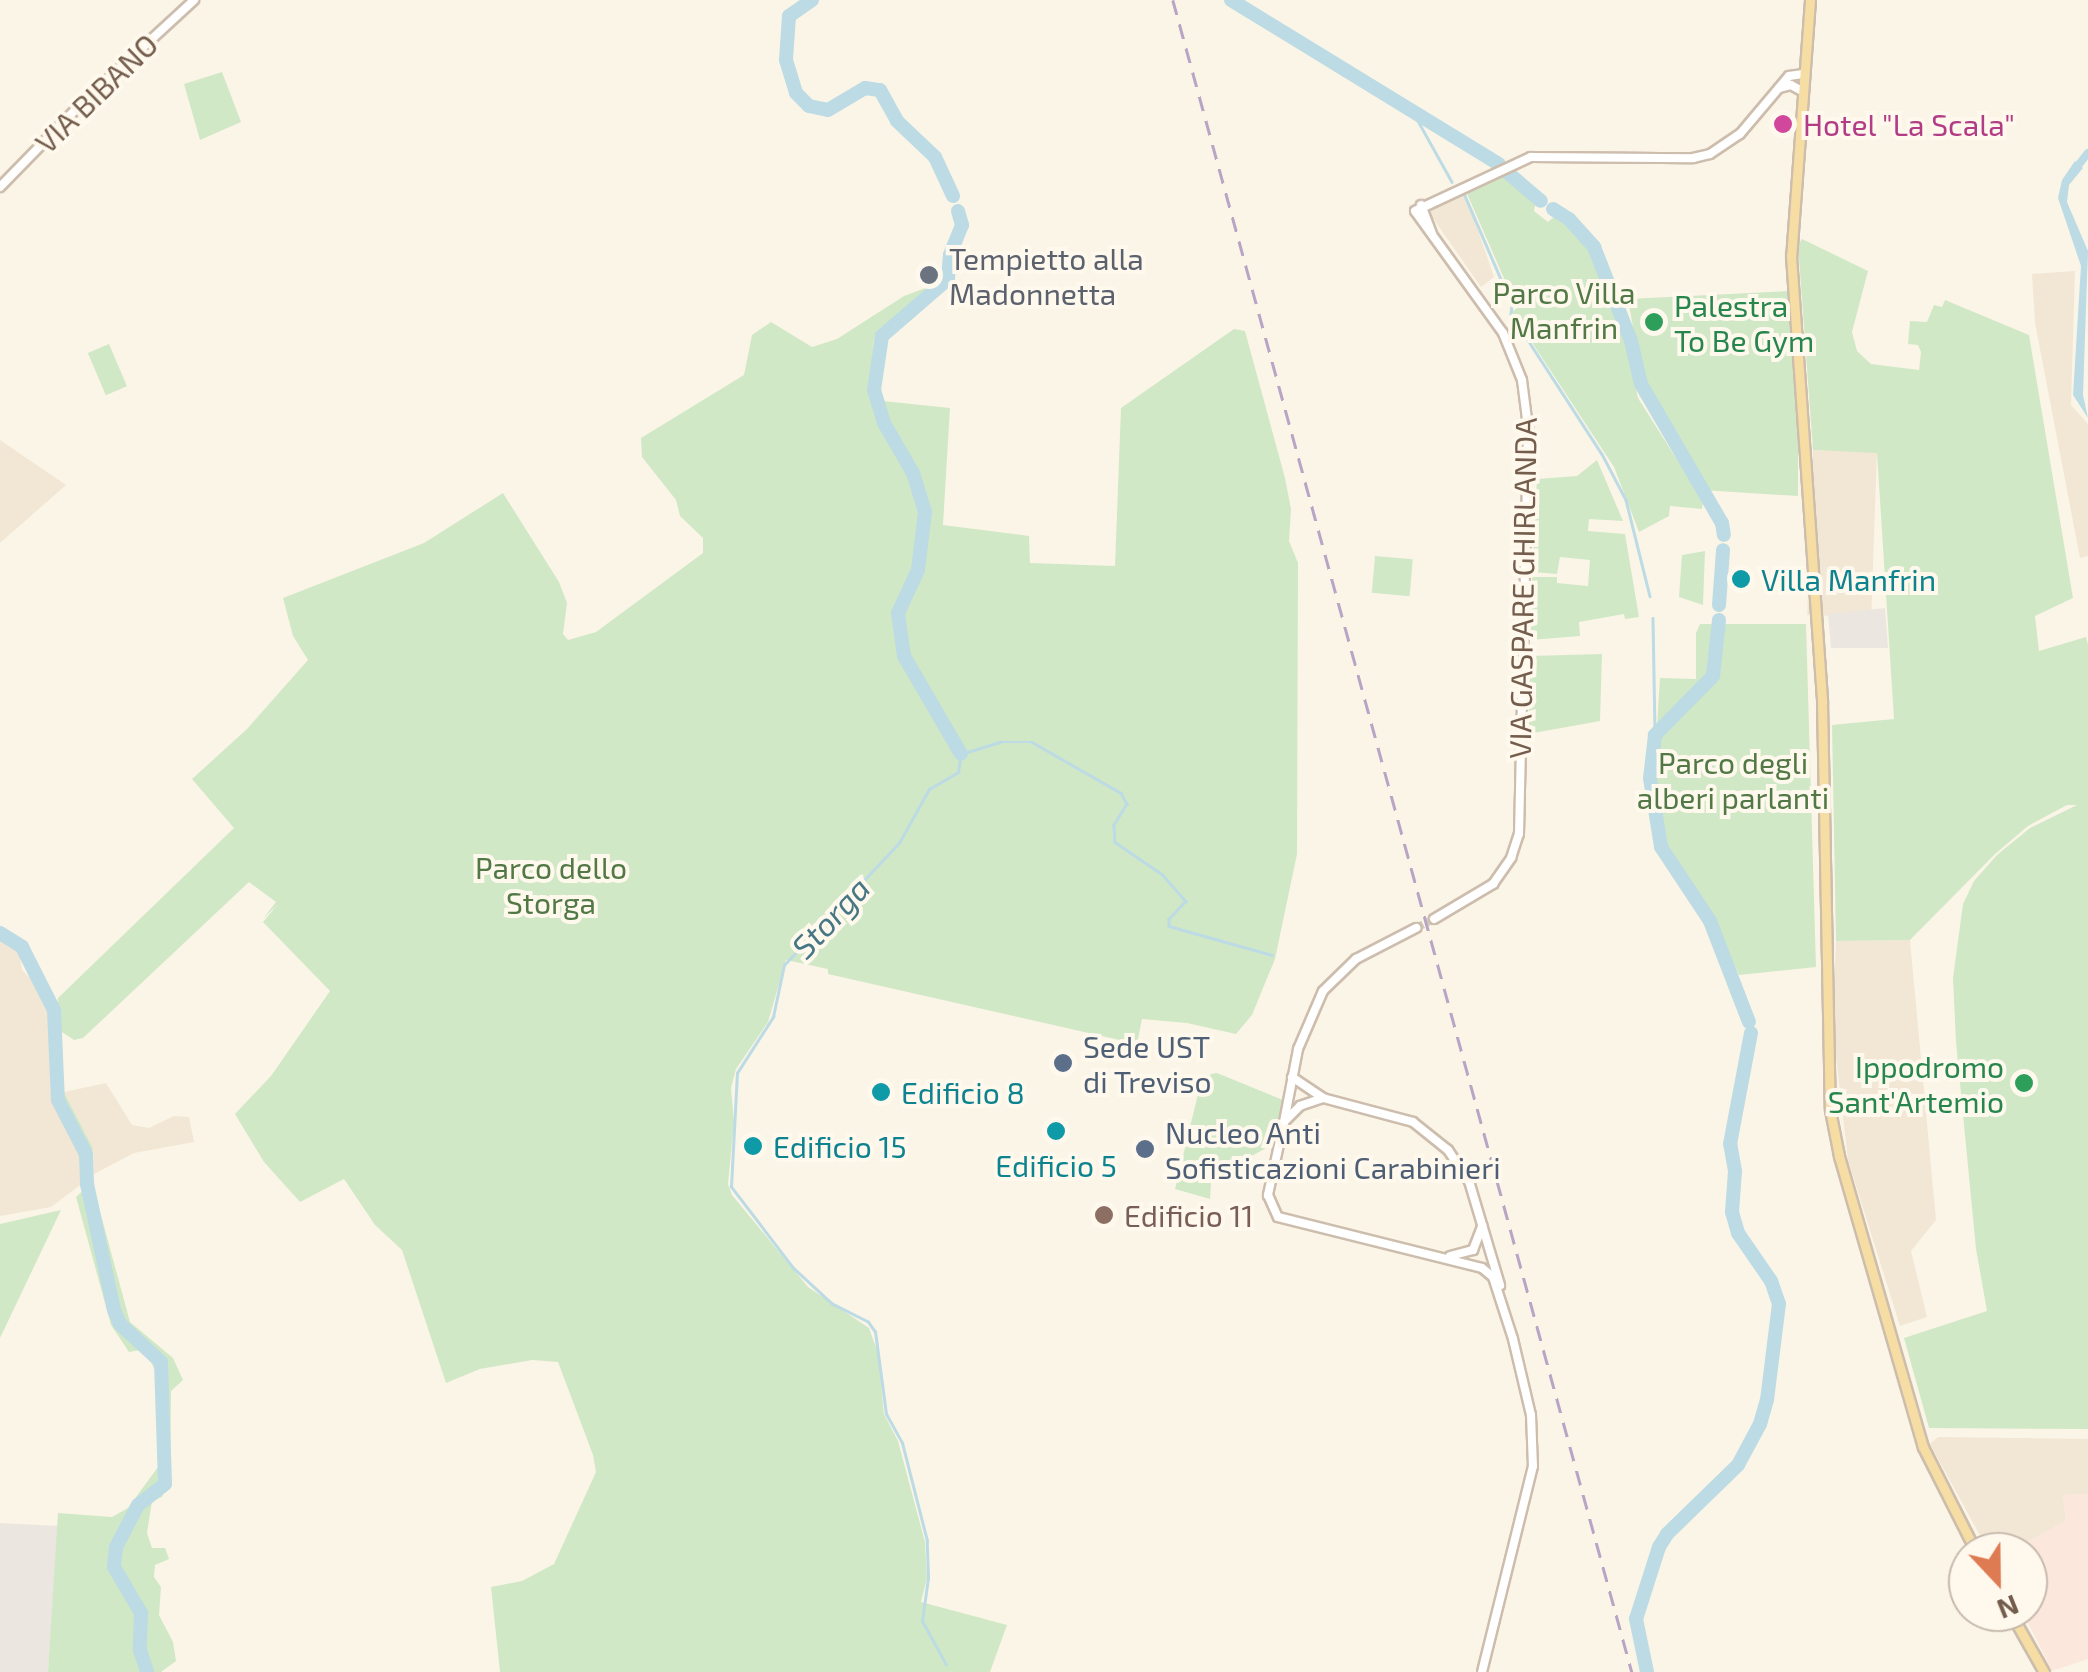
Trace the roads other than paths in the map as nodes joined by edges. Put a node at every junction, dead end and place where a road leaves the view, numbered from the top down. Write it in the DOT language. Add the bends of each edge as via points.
graph roads {
  1 [pos="194,0"];
  2 [pos="1810,0"];
  3 [pos="1803,74"];
  4 [pos="1779,88"];
  5 [pos="1802,91"];
  6 [pos="0,187"];
  7 [pos="1434,919"];
  8 [pos="1416,928"];
  9 [pos="1292,1077"];
  10 [pos="1323,1098"];
  11 [pos="1284,1122"];
  12 [pos="1479,1209"];
  13 [pos="1436,1254"];
  14 [pos="1504,1304"];
  15 [pos="1966,1532"];
  16 [pos="2021,1632"];
  17 [pos="1482,1672"];
  18 [pos="2044,1672"];
  1 -- 6 [label="street, VIA BIBANO"];
  2 -- 3 [label="main road"];
  3 -- 4 [label="street" via="1789,76"];
  3 -- 5 [label="main road"];
  4 -- 5 [label="street"];
  4 -- 7 [label="street, VIA GASPARE GHIRLANDA" via="1740,134 1710,154 1531,158 1418,208 1503,333 1528,414 1520,825 1507,865 1478,896"];
  5 -- 15 [label="main road" via="1790,256 1822,702 1830,1110 1923,1447"];
  8 -- 9 [label="street" via="1356,959 1329,982 1309,1017"];
  9 -- 10 [label="street"];
  9 -- 11 [label="street"];
  10 -- 11 [label="street" via="1300,1106"];
  10 -- 12 [label="street" via="1390,1113 1432,1135 1463,1168"];
  11 -- 13 [label="street" via="1268,1195 1278,1217"];
  12 -- 13 [label="street" via="1481,1237 1473,1250"];
  12 -- 14 [label="street"];
  13 -- 14 [label="street" via="1482,1268"];
  14 -- 17 [label="street" via="1531,1416 1533,1466"];
  16 -- 18 [label="main road"];
}
